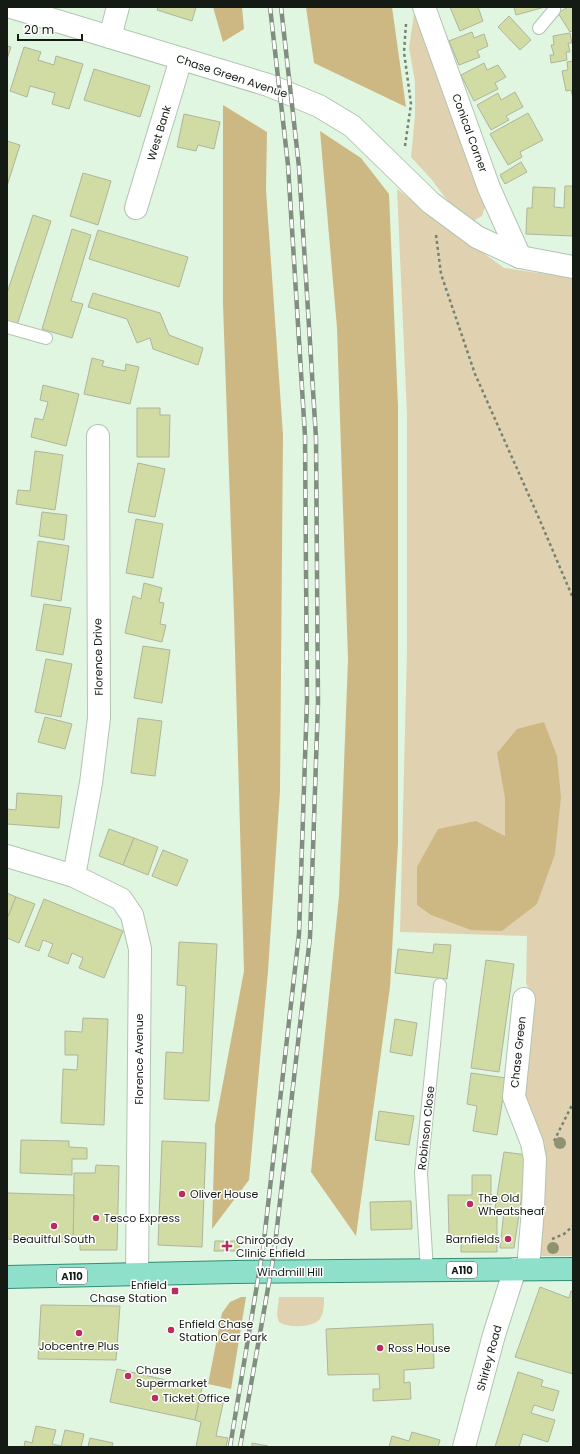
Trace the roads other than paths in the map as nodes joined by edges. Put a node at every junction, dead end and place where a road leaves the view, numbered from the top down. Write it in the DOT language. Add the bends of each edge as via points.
graph roads {
  1 [pos="118,7"];
  2 [pos="554,7"];
  3 [pos="20,8"];
  4 [pos="415,13"];
  5 [pos="539,28"];
  6 [pos="110,37"];
  7 [pos="181,59"];
  8 [pos="136,208"];
  9 [pos="520,256"];
  10 [pos="573,267"];
  11 [pos="7,327"];
  12 [pos="46,338"];
  13 [pos="98,436"];
  14 [pos="7,856"];
  15 [pos="74,876"];
  16 [pos="440,985"];
  17 [pos="524,999"];
  18 [pos="521,1269"];
  19 [pos="573,1269"];
  20 [pos="427,1271"];
  21 [pos="137,1275"];
  22 [pos="7,1277"];
  23 [pos="464,1447"];
  1 -- 6 [label="street"];
  2 -- 5 [label="lane"];
  3 -- 6 [label="street, Chase Green Avenue"];
  4 -- 9 [label="street, Conical Corner"];
  6 -- 7 [label="street, Chase Green Avenue"];
  7 -- 8 [label="street, West Bank"];
  7 -- 9 [label="street, Chase Green Avenue" via="268,85 319,106 352,126 432,202 477,237"];
  9 -- 10 [label="street, Chase Green Avenue"];
  11 -- 12 [label="lane"];
  13 -- 15 [label="street, Florence Drive" via="99,718 91,783"];
  14 -- 15 [label="street, Florence Avenue"];
  15 -- 21 [label="street, Florence Avenue" via="121,899 132,915 140,949"];
  16 -- 20 [label="lane, Robinson Close" via="421,1173"];
  17 -- 18 [label="street, Chase Green" via="514,1097 532,1143 535,1160 533,1209"];
  18 -- 19 [label="main road, Windmill Hill / A110"];
  18 -- 20 [label="main road, Windmill Hill / A110"];
  18 -- 23 [label="street, Shirley Road" via="494,1335"];
  20 -- 21 [label="main road, Windmill Hill / A110"];
  21 -- 22 [label="main road, Windmill Hill / A110"];
}
